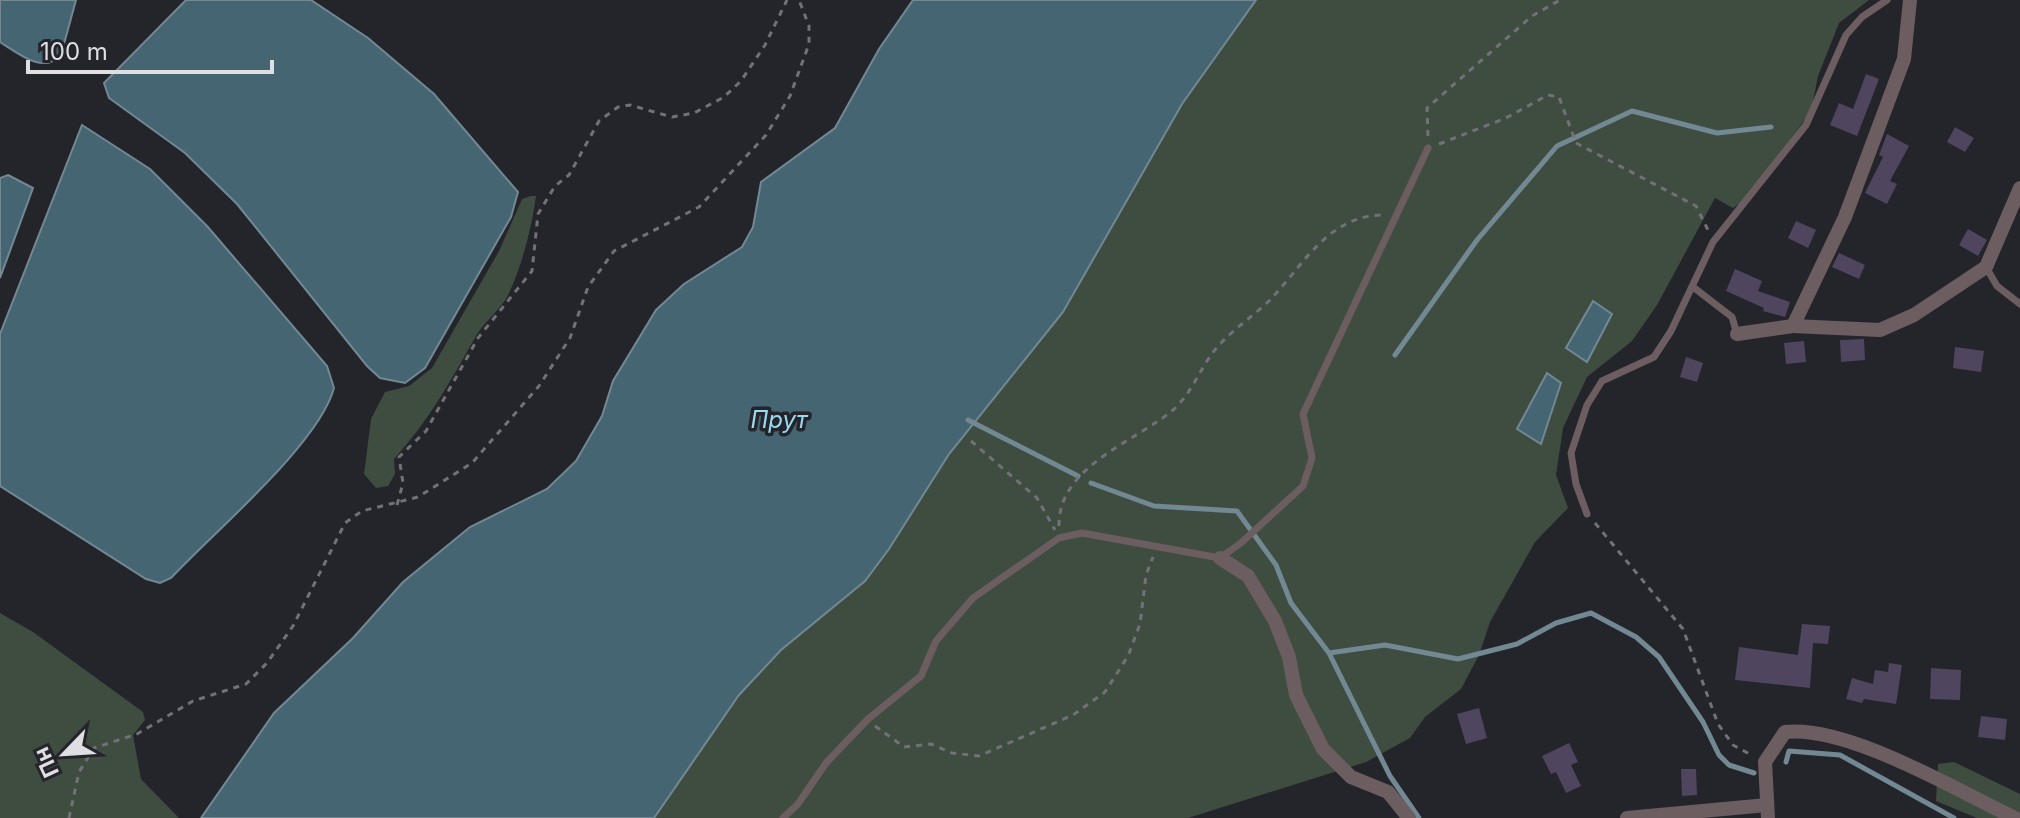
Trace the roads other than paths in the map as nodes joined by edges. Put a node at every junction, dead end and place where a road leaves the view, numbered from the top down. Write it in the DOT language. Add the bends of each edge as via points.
graph roads {
  1 [pos="1887,0"];
  2 [pos="1910,0"];
  3 [pos="1428,148"];
  4 [pos="2020,188"];
  5 [pos="1986,267"];
  6 [pos="1693,287"];
  7 [pos="2020,304"];
  8 [pos="1793,326"];
  9 [pos="1737,334"];
  10 [pos="1587,514"];
  11 [pos="1220,558"];
  12 [pos="1767,812"];
  13 [pos="783,818"];
  14 [pos="1409,818"];
  15 [pos="1627,818"];
  16 [pos="2015,818"];
  1 -- 6 [label="lane" via="1846,35 1806,125 1713,242"];
  2 -- 8 [label="street" via="1904,59 1845,217"];
  3 -- 11 [label="lane" via="1303,414 1312,458 1303,486"];
  4 -- 5 [label="street"];
  5 -- 7 [label="lane" via="1997,286"];
  5 -- 8 [label="street" via="1914,315 1880,330"];
  6 -- 9 [label="lane" via="1732,317"];
  6 -- 10 [label="lane" via="1654,357 1602,381 1587,405 1571,453"];
  8 -- 9 [label="street"];
  11 -- 13 [label="lane" via="1082,533 1059,538 973,598 936,641 921,676 868,719"];
  11 -- 14 [label="street" via="1248,576 1275,621 1296,695 1323,749 1351,777 1388,792"];
  12 -- 15 [label="street"];
  12 -- 16 [label="street" via="1765,762 1785,732 1807,730 1859,745"];
}
